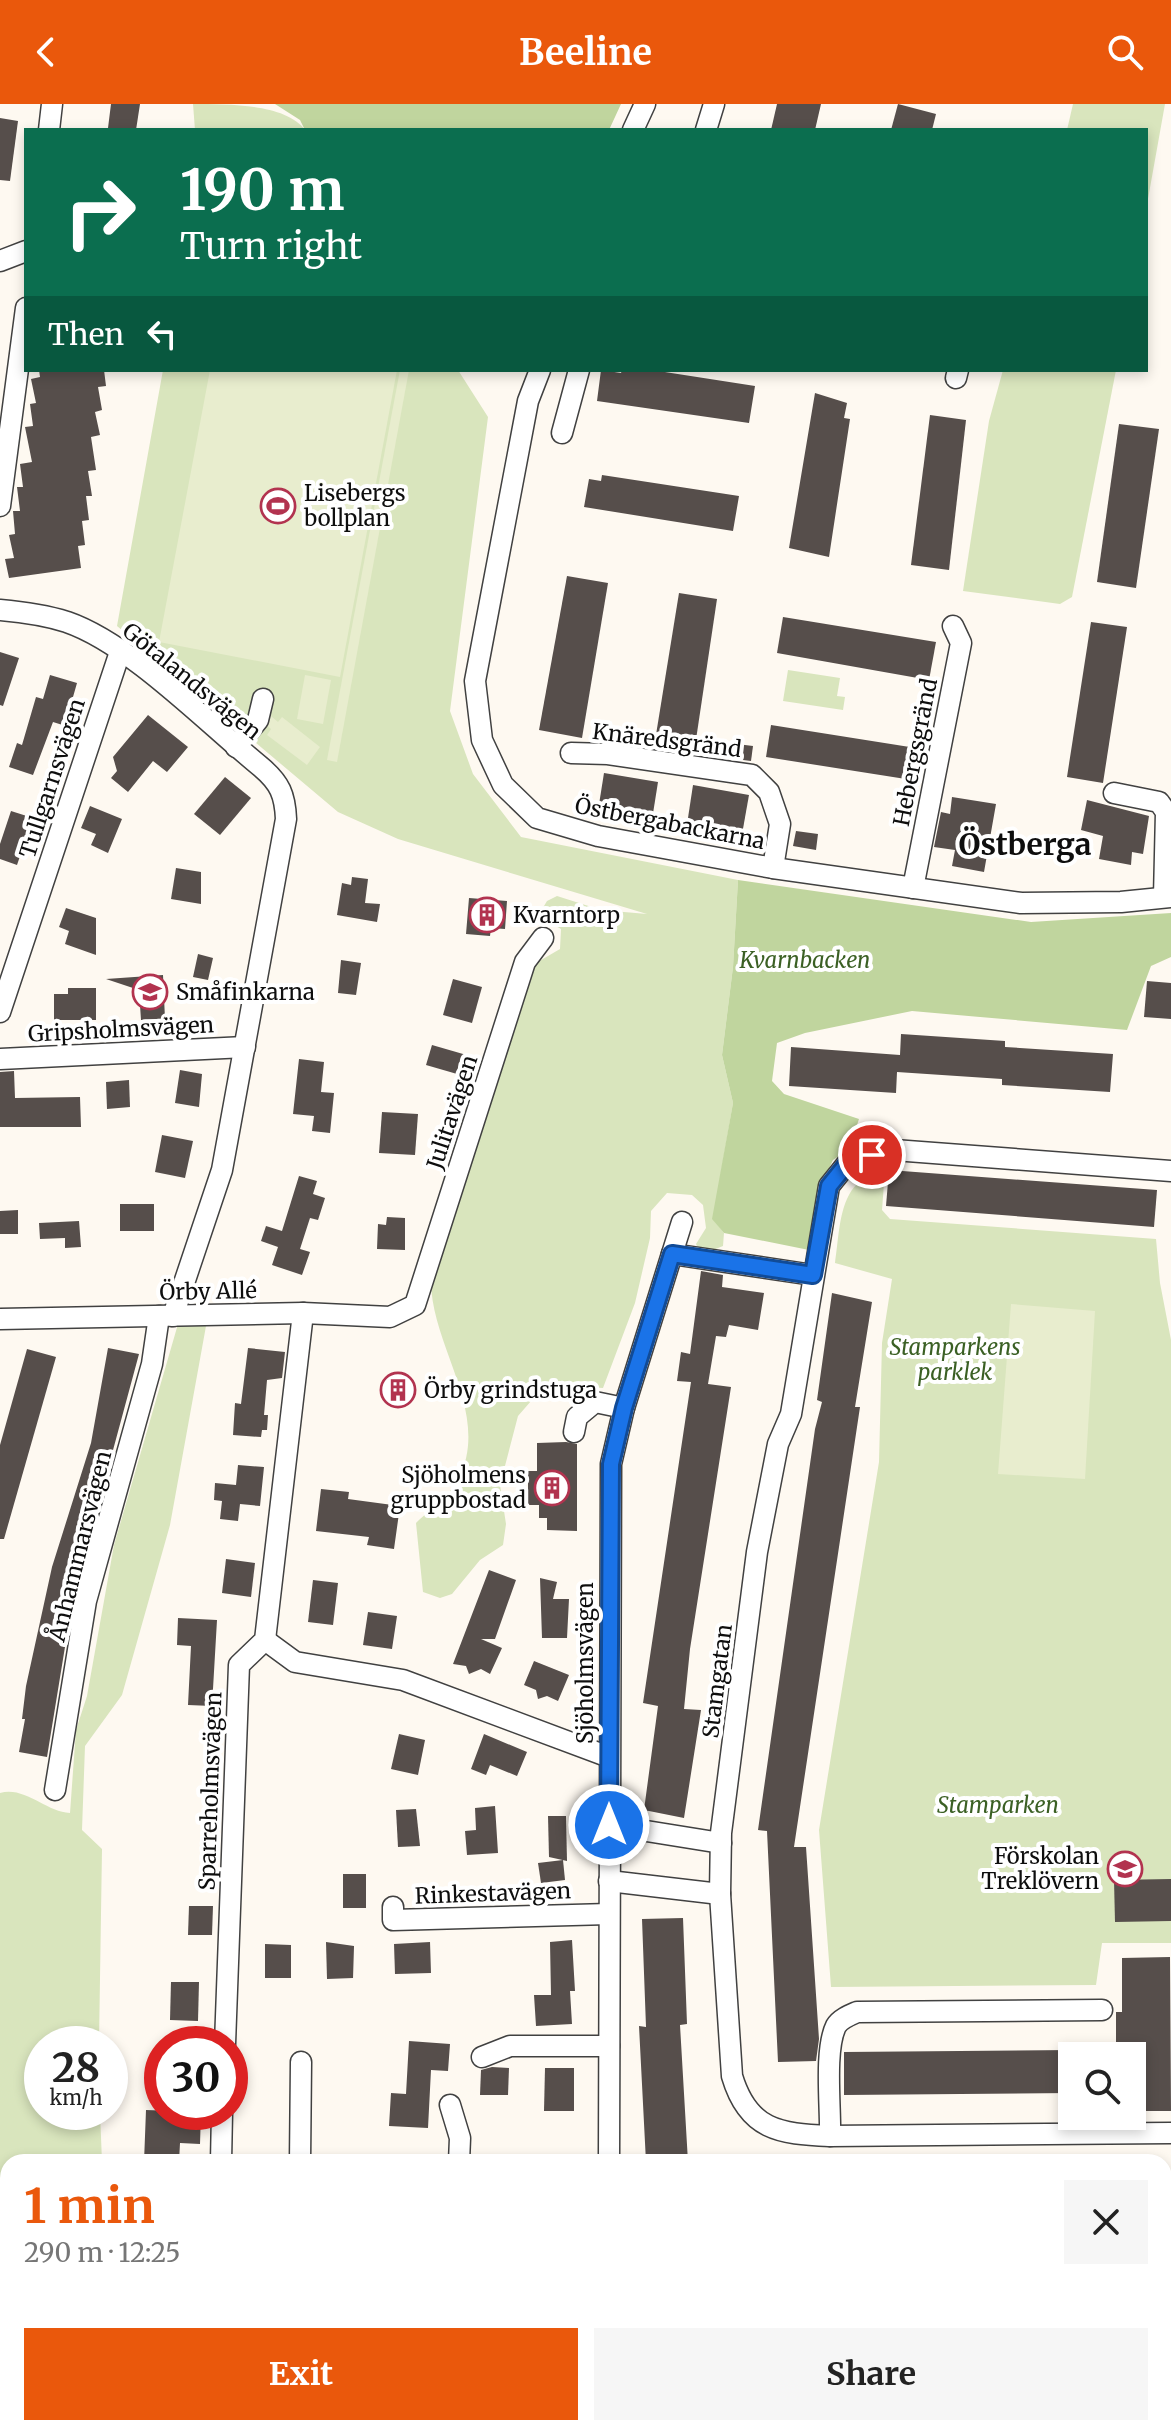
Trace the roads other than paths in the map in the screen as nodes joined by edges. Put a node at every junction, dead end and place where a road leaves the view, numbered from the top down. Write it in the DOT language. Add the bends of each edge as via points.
graph roads {
  1 [pos="52,104"];
  2 [pos="645,104"];
  3 [pos="714,104"];
  4 [pos="49,128"];
  5 [pos="634,128"];
  6 [pos="707,128"];
  7 [pos="24,323"];
  8 [pos="539,372"];
  9 [pos="578,372"];
  10 [pos="562,433"];
  11 [pos="0,506"];
  12 [pos="0,610"];
  13 [pos="953,626"];
  14 [pos="120,652"];
  15 [pos="263,699"];
  16 [pos="236,747"];
  17 [pos="571,753"];
  18 [pos="1114,793"];
  19 [pos="286,807"];
  20 [pos="773,868"];
  21 [pos="913,888"];
  22 [pos="1167,897"];
  23 [pos="543,938"];
  24 [pos="0,1012"];
  25 [pos="245,1047"];
  26 [pos="0,1059"];
  27 [pos="1171,1171"];
  28 [pos="682,1222"];
  29 [pos="672,1254"];
  30 [pos="813,1275"];
  31 [pos="415,1305"];
  32 [pos="303,1313"];
  33 [pos="166,1316"];
  34 [pos="0,1319"];
  35 [pos="624,1408"];
  36 [pos="574,1432"];
  37 [pos="265,1640"];
  38 [pos="609,1757"];
  39 [pos="55,1790"];
  40 [pos="609,1825"];
  41 [pos="721,1843"];
  42 [pos="609,1881"];
  43 [pos="720,1894"];
  44 [pos="393,1907"];
  45 [pos="609,1914"];
  46 [pos="1102,2010"];
  47 [pos="226,2026"];
  48 [pos="609,2046"];
  49 [pos="482,2057"];
  50 [pos="301,2062"];
  51 [pos="450,2105"];
  52 [pos="222,2130"];
  53 [pos="1171,2133"];
  54 [pos="830,2136"];
  55 [pos="221,2154"];
  56 [pos="300,2154"];
  57 [pos="459,2154"];
  58 [pos="609,2154"];
  1 -- 4 [label="street"];
  2 -- 5 [label="street"];
  3 -- 6 [label="street"];
  7 -- 11 [label="street"];
  8 -- 20 [label="street, Östbergabackarna" via="528,401 475,681 482,740 503,785 537,818 598,836"];
  9 -- 10 [label="street"];
  12 -- 14 [label="street, Götalandsvägen" via="70,623"];
  13 -- 21 [label="street, Hebergsgränd" via="961,643"];
  14 -- 16 [label="street, Götalandsvägen"];
  14 -- 24 [label="street, Tullgarnsvägen"];
  15 -- 16 [label="street" via="258,720"];
  16 -- 19 [label="street, Götalandsvägen" via="276,781"];
  17 -- 20 [label="street, Knäredsgränd" via="752,775 769,792 780,824"];
  18 -- 22 [label="street" via="1159,802 1166,812"];
  19 -- 25 [label="street, Ånhammarsvägen"];
  20 -- 21 [label="street, Östbergabackarna"];
  21 -- 22 [label="street, Östbergabackarna" via="1021,903"];
  23 -- 31 [label="street, Julitavägen" via="525,962"];
  25 -- 26 [label="street, Gripsholmsvägen"];
  25 -- 33 [label="street, Ånhammarsvägen" via="222,1170"];
  27 -- 30 [label="street, Stamgatan" via="894,1150 850,1160 829,1186"];
  28 -- 29 [label="street, Sjöholmsvägen"];
  29 -- 30 [label="street"];
  29 -- 35 [label="street, Sjöholmsvägen"];
  30 -- 41 [label="street, Stamgatan" via="791,1414 778,1444 757,1552"];
  31 -- 32 [label="street, Örby Allé" via="390,1317"];
  32 -- 33 [label="street, Örby Allé"];
  32 -- 37 [label="street"];
  33 -- 34 [label="street, Örby Allé"];
  33 -- 39 [label="street, Ånhammarsvägen" via="86,1601"];
  35 -- 36 [label="street" via="595,1402 577,1417"];
  35 -- 38 [label="street, Sjöholmsvägen" via="611,1464"];
  37 -- 38 [label="street" via="295,1662 403,1680"];
  37 -- 47 [label="street, Sparreholmsvägen" via="239,1665"];
  38 -- 40 [label="street, Sjöholmsvägen"];
  40 -- 41 [label="street"];
  40 -- 42 [label="street, Sjöholmsvägen"];
  41 -- 43 [label="street, Stamgatan"];
  42 -- 43 [label="street"];
  42 -- 45 [label="street, Sjöholmsvägen"];
  43 -- 54 [label="street, Stamgatan" via="732,2076 740,2103 764,2125 790,2134"];
  44 -- 45 [label="street, Rinkestavägen" via="393,1920"];
  45 -- 48 [label="street, Sjöholmsvägen"];
  46 -- 54 [label="street" via="857,2012 836,2026"];
  48 -- 49 [label="street" via="510,2046"];
  48 -- 58 [label="street, Sjöholmsvägen"];
  50 -- 56 [label="street"];
  51 -- 57 [label="street"];
  52 -- 55 [label="street"];
  53 -- 54 [label="street, Stamgatan"];
}
